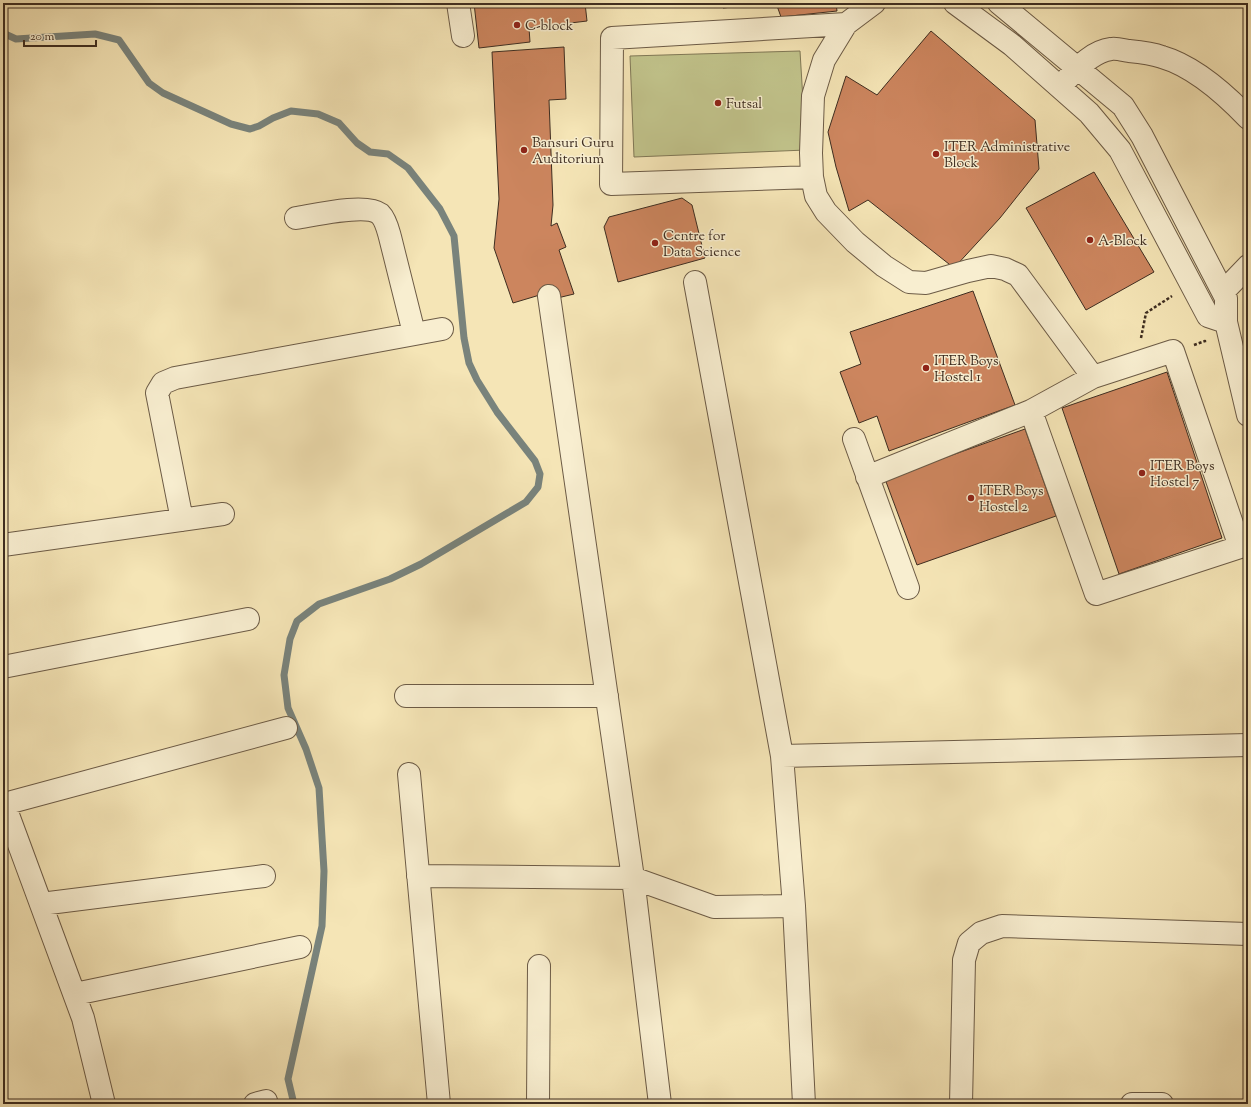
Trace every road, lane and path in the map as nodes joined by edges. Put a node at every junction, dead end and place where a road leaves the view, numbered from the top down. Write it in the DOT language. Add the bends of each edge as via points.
graph roads {
  1 [pos="249,3"];
  2 [pos="295,3"];
  3 [pos="458,3"];
  4 [pos="874,3"];
  5 [pos="955,3"];
  6 [pos="999,3"];
  7 [pos="846,24"];
  8 [pos="463,36"];
  9 [pos="1077,68"];
  10 [pos="1060,87"];
  11 [pos="1248,118"];
  12 [pos="812,177"];
  13 [pos="296,218"];
  14 [pos="1248,266"];
  15 [pos="694,282"];
  16 [pos="1191,284"];
  17 [pos="1223,292"];
  18 [pos="549,296"];
  19 [pos="1226,322"];
  20 [pos="442,329"];
  21 [pos="414,334"];
  22 [pos="1136,363"];
  23 [pos="1093,377"];
  24 [pos="1031,411"];
  25 [pos="1248,415"];
  26 [pos="854,439"];
  27 [pos="868,477"];
  28 [pos="223,514"];
  29 [pos="182,520"];
  30 [pos="3,545"];
  31 [pos="908,588"];
  32 [pos="248,619"];
  33 [pos="3,667"];
  34 [pos="406,696"];
  35 [pos="607,696"];
  36 [pos="286,728"];
  37 [pos="1248,745"];
  38 [pos="782,756"];
  39 [pos="409,774"];
  40 [pos="3,802"];
  41 [pos="264,876"];
  42 [pos="418,876"];
  43 [pos="633,878"];
  44 [pos="41,904"];
  45 [pos="794,906"];
  46 [pos="1248,934"];
  47 [pos="300,947"];
  48 [pos="539,966"];
  49 [pos="74,994"];
  50 [pos="104,1104"];
  51 [pos="439,1104"];
  52 [pos="538,1104"];
  53 [pos="660,1104"];
  54 [pos="804,1104"];
  55 [pos="961,1104"];
  56 [pos="1132,1104"];
  57 [pos="1162,1104"];
  1 -- 2 [label="path" via="276,6"];
  3 -- 8 [label="street"];
  4 -- 7 [label="street"];
  5 -- 10 [label="street" via="1012,45"];
  6 -- 9 [label="street"];
  7 -- 12 [label="street" via="824,60 813,96"];
  7 -- 12 [label="street" via="612,38 611,184"];
  9 -- 10 [label="street"];
  9 -- 11 [label="street" via="1094,55 1110,49 1163,57 1206,80"];
  9 -- 17 [label="street" via="1123,106 1131,118"];
  10 -- 16 [label="street" via="1089,113 1120,150"];
  12 -- 23 [label="street" via="816,196 826,212 884,266 909,282 926,283 991,266 1005,269 1018,276"];
  13 -- 21 [label="street" via="360,208 381,215 390,237"];
  14 -- 17 [label="street"];
  15 -- 38 [label="street"];
  16 -- 19 [label="street" via="1208,316"];
  16 -- 22 [label="path" via="1146,313"];
  17 -- 19 [label="street" via="1226,298"];
  18 -- 35 [label="street"];
  19 -- 25 [label="street"];
  20 -- 21 [label="street"];
  21 -- 29 [label="street" via="175,378 163,383 157,393"];
  22 -- 23 [label="street"];
  22 -- 24 [label="street" via="1173,351 1240,547 1096,594"];
  23 -- 24 [label="street"];
  24 -- 27 [label="street"];
  26 -- 27 [label="street"];
  27 -- 31 [label="street"];
  28 -- 29 [label="street"];
  29 -- 30 [label="street"];
  32 -- 33 [label="street"];
  34 -- 35 [label="street"];
  35 -- 43 [label="street"];
  36 -- 40 [label="street"];
  37 -- 38 [label="street"];
  38 -- 45 [label="street"];
  39 -- 42 [label="street"];
  40 -- 44 [label="street"];
  41 -- 44 [label="street"];
  42 -- 43 [label="street"];
  42 -- 51 [label="street"];
  43 -- 45 [label="street" via="714,907"];
  43 -- 53 [label="street"];
  44 -- 49 [label="street"];
  45 -- 54 [label="street"];
  46 -- 55 [label="street" via="1002,926 981,933 969,943 964,960"];
  47 -- 49 [label="street"];
  48 -- 52 [label="street"];
  49 -- 50 [label="street" via="83,1018"];
  56 -- 57 [label="street"];
}
